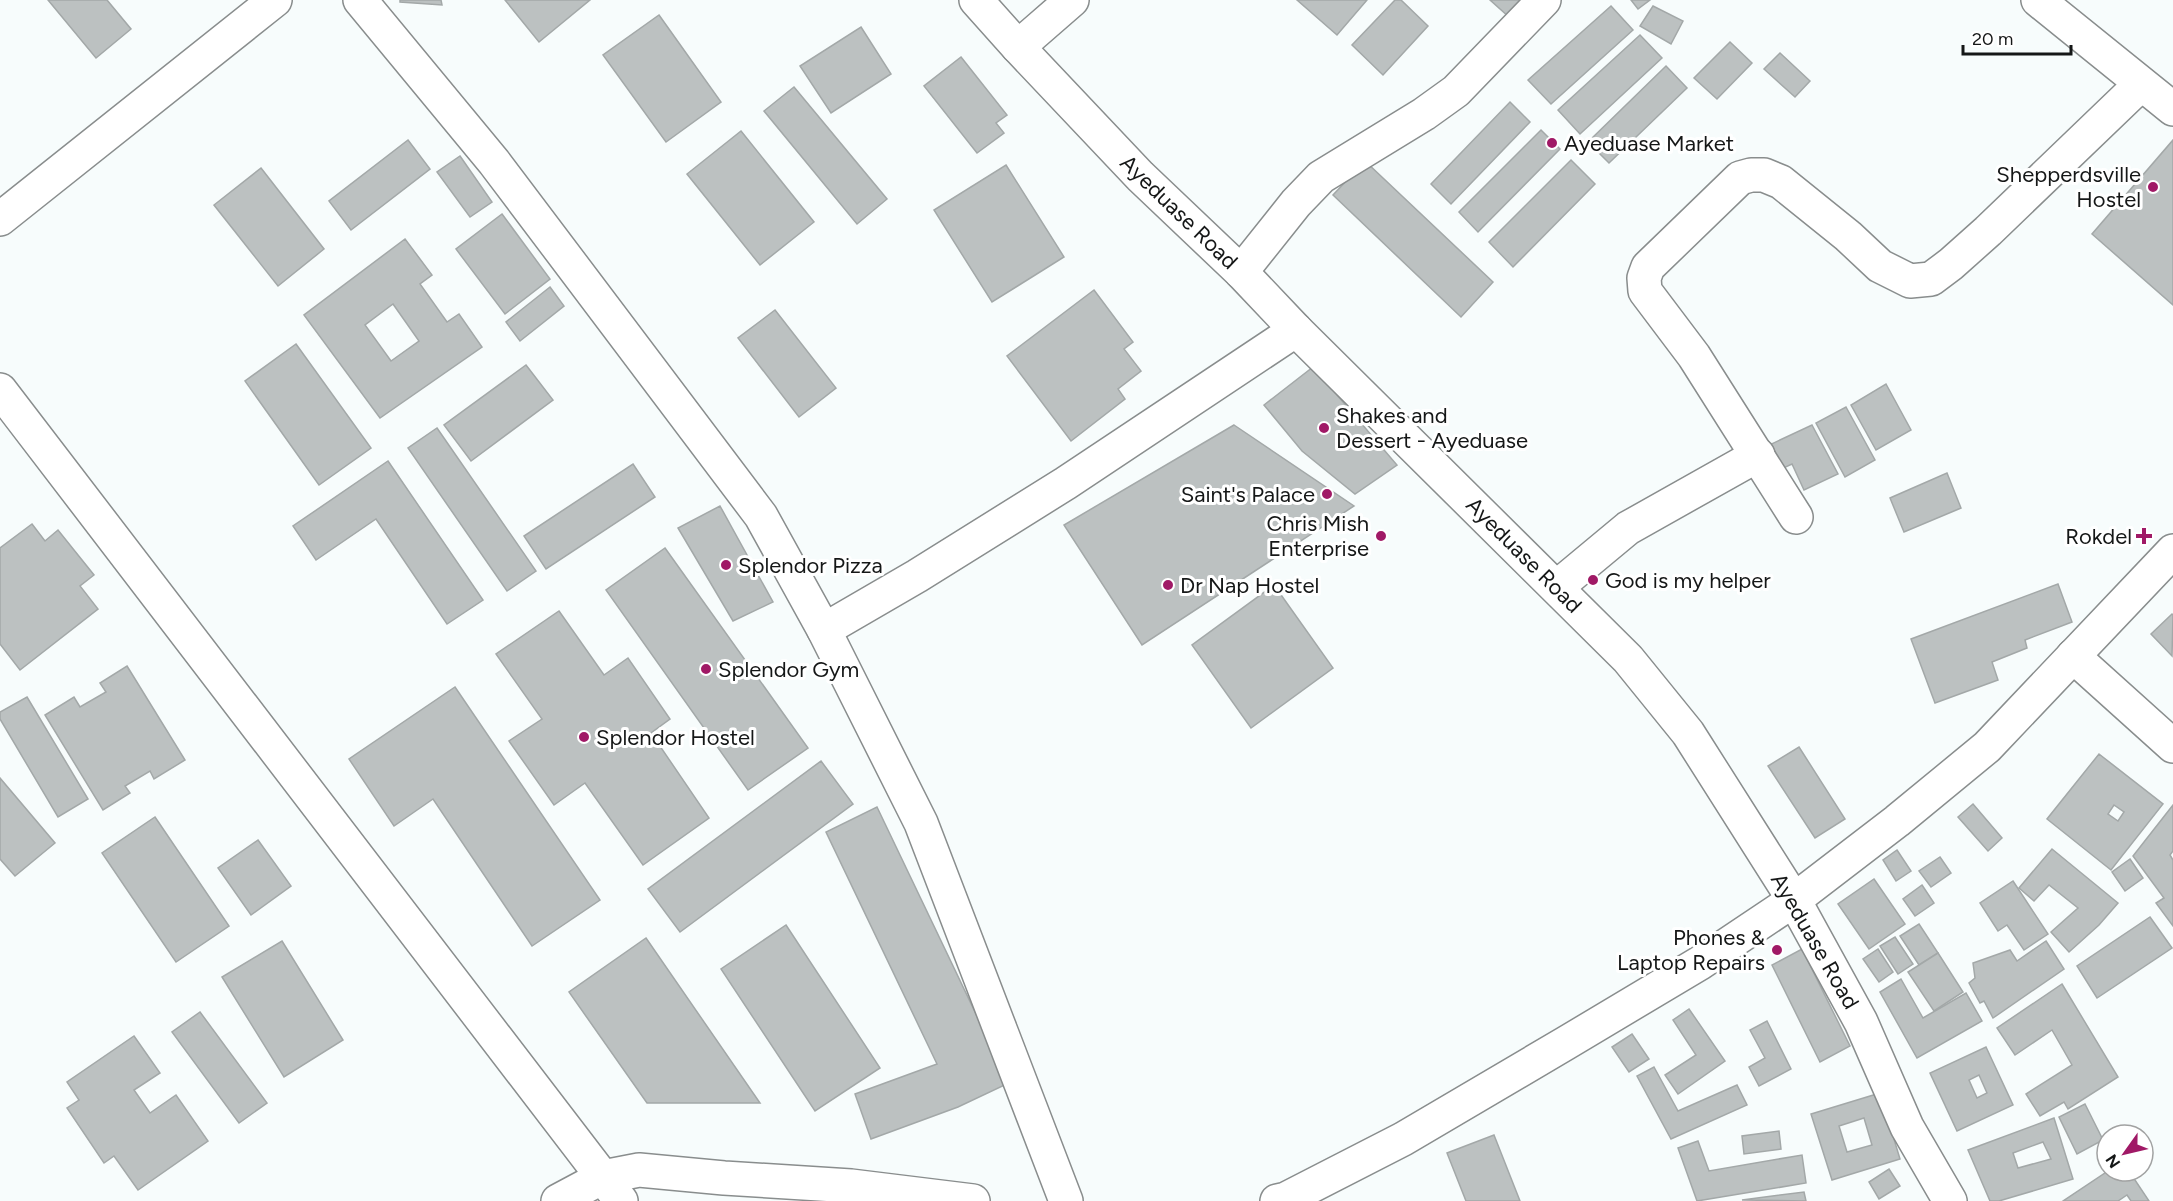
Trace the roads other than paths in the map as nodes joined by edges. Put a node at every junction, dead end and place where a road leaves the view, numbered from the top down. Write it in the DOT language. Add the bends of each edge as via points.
graph roads {
  1 [pos="275,0"];
  2 [pos="360,0"];
  3 [pos="976,0"];
  4 [pos="1072,0"];
  5 [pos="1544,0"];
  6 [pos="2038,0"];
  7 [pos="1018,47"];
  8 [pos="2141,84"];
  9 [pos="2173,110"];
  10 [pos="0,219"];
  11 [pos="1241,272"];
  12 [pos="1296,330"];
  13 [pos="0,390"];
  14 [pos="1758,455"];
  15 [pos="1796,517"];
  16 [pos="2173,551"];
  17 [pos="1557,587"];
  18 [pos="824,630"];
  19 [pos="2073,656"];
  20 [pos="2173,746"];
  21 [pos="1794,900"];
  22 [pos="612,1189"];
  23 [pos="558,1201"];
  24 [pos="973,1201"];
  25 [pos="1066,1201"];
  26 [pos="1277,1201"];
  27 [pos="1950,1201"];
  1 -- 10 [label="street"];
  2 -- 18 [label="street" via="494,162 761,516"];
  3 -- 7 [label="street, Ayeduase Road"];
  4 -- 7 [label="street"];
  5 -- 11 [label="street" via="1456,91 1322,177"];
  6 -- 8 [label="street"];
  7 -- 11 [label="street, Ayeduase Road" via="1140,176"];
  8 -- 9 [label="street"];
  8 -- 14 [label="street" via="1988,231 1931,279 1910,281 1880,266 1781,182 1764,175 1740,177 1648,267 1644,282 1645,291 1694,356"];
  11 -- 12 [label="street, Ayeduase Road"];
  12 -- 17 [label="street, Ayeduase Road"];
  12 -- 18 [label="street" via="1066,483"];
  13 -- 22 [label="street"];
  14 -- 15 [label="street"];
  14 -- 17 [label="street" via="1628,528"];
  16 -- 19 [label="street"];
  17 -- 21 [label="street, Ayeduase Road" via="1628,660 1688,733"];
  18 -- 25 [label="street" via="921,823"];
  19 -- 20 [label="street"];
  19 -- 21 [label="street" via="1987,747"];
  21 -- 26 [label="street" via="1700,963 1403,1139"];
  21 -- 27 [label="street, Ayeduase Road" via="1861,1023 1907,1127"];
  22 -- 23 [label="street"];
  22 -- 24 [label="street" via="639,1170 851,1186"];
}
